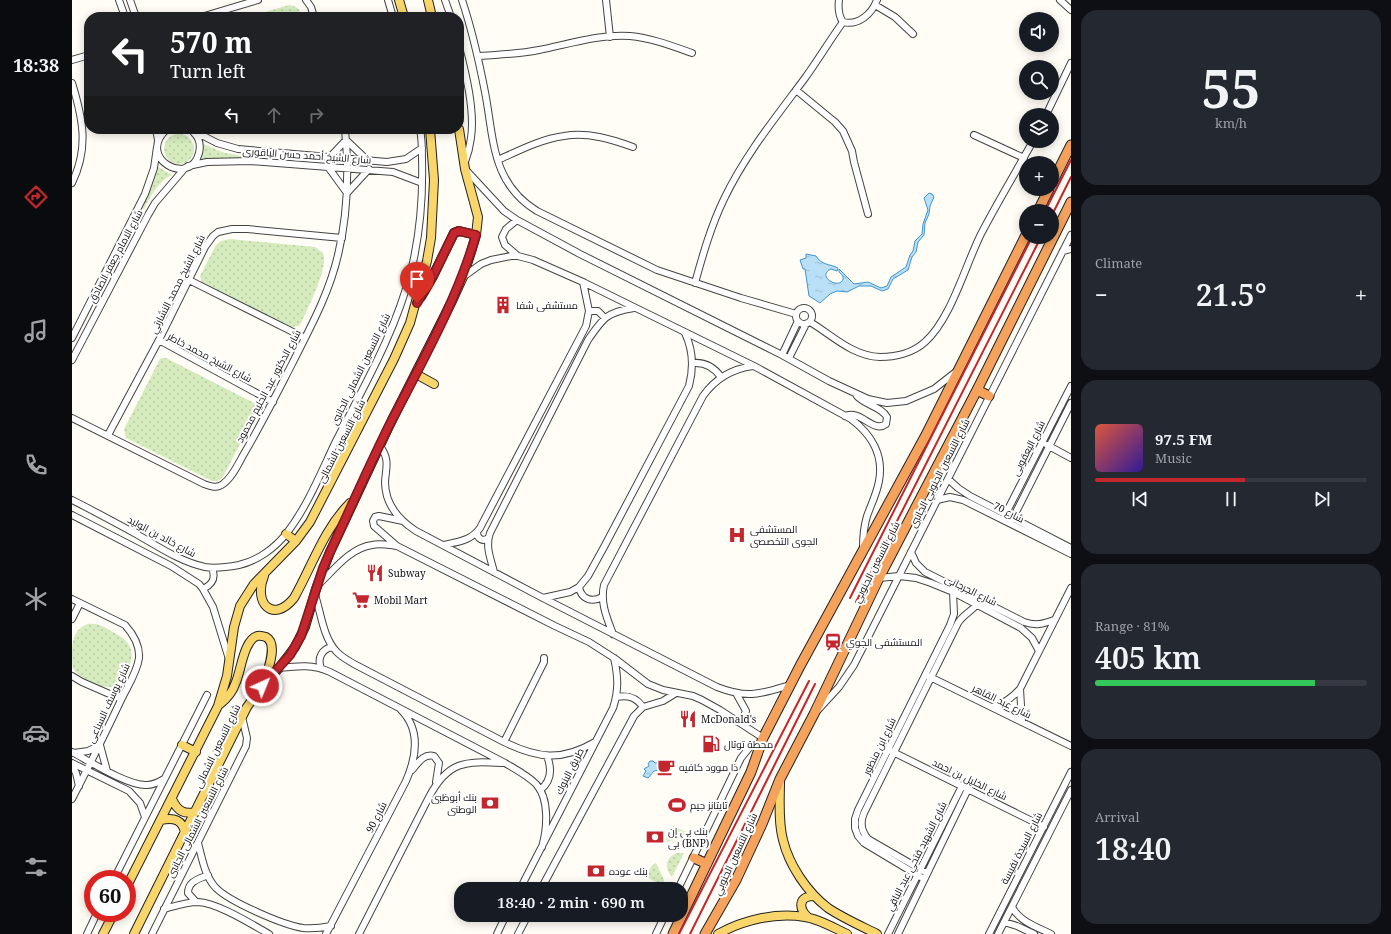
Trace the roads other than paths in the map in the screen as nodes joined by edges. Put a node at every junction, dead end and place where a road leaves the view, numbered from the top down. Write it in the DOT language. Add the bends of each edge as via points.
graph roads {
  1 [pos="119,0"];
  2 [pos="130,0"];
  3 [pos="258,0"];
  4 [pos="306,0"];
  5 [pos="388,0"];
  6 [pos="399,0"];
  7 [pos="428,0"];
  8 [pos="446,0"];
  9 [pos="462,0"];
  10 [pos="606,0"];
  11 [pos="839,0"];
  12 [pos="1060,0"];
  13 [pos="876,2"];
  14 [pos="1071,10"];
  15 [pos="123,12"];
  16 [pos="134,12"];
  17 [pos="218,12"];
  18 [pos="312,12"];
  19 [pos="392,12"];
  20 [pos="403,12"];
  21 [pos="431,12"];
  22 [pos="450,12"];
  23 [pos="843,22"];
  24 [pos="913,34"];
  25 [pos="610,37"];
  26 [pos="692,53"];
  27 [pos="84,56"];
  28 [pos="478,56"];
  29 [pos="72,60"];
  30 [pos="1071,63"];
  31 [pos="464,71"];
  32 [pos="72,83"];
  33 [pos="796,90"];
  34 [pos="1049,108"];
  35 [pos="157,134"];
  36 [pos="162,134"];
  37 [pos="195,134"];
  38 [pos="200,134"];
  39 [pos="345,134"];
  40 [pos="421,134"];
  41 [pos="430,134"];
  42 [pos="459,134"];
  43 [pos="974,135"];
  44 [pos="346,140"];
  45 [pos="158,143"];
  46 [pos="1071,145"];
  47 [pos="633,147"];
  48 [pos="422,148"];
  49 [pos="1020,156"];
  50 [pos="1068,156"];
  51 [pos="330,157"];
  52 [pos="347,159"];
  53 [pos="367,160"];
  54 [pos="498,160"];
  55 [pos="465,166"];
  56 [pos="187,167"];
  57 [pos="328,167"];
  58 [pos="1019,167"];
  59 [pos="347,168"];
  60 [pos="369,169"];
  61 [pos="1059,171"];
  62 [pos="72,183"];
  63 [pos="422,183"];
  64 [pos="347,193"];
  65 [pos="1071,202"];
  66 [pos="868,214"];
  67 [pos="517,220"];
  68 [pos="476,235"];
  69 [pos="1071,235"];
  70 [pos="342,238"];
  71 [pos="1021,244"];
  72 [pos="1071,249"];
  73 [pos="1063,250"];
  74 [pos="518,256"];
  75 [pos="463,277"];
  76 [pos="189,280"];
  77 [pos="583,282"];
  78 [pos="695,283"];
  79 [pos="417,303"];
  80 [pos="634,308"];
  81 [pos="589,311"];
  82 [pos="796,314"];
  83 [pos="605,318"];
  84 [pos="798,321"];
  85 [pos="808,323"];
  86 [pos="685,333"];
  87 [pos="72,338"];
  88 [pos="305,338"];
  89 [pos="159,340"];
  90 [pos="782,355"];
  91 [pos="789,358"];
  92 [pos="72,360"];
  93 [pos="693,363"];
  94 [pos="754,366"];
  95 [pos="958,370"];
  96 [pos="563,372"];
  97 [pos="416,374"];
  98 [pos="570,376"];
  99 [pos="721,377"];
  100 [pos="434,384"];
  101 [pos="1071,386"];
  102 [pos="977,390"];
  103 [pos="855,393"];
  104 [pos="989,396"];
  105 [pos="273,402"];
  106 [pos="1071,403"];
  107 [pos="845,416"];
  108 [pos="72,418"];
  109 [pos="108,435"];
  110 [pos="1042,443"];
  111 [pos="380,446"];
  112 [pos="1049,447"];
  113 [pos="1071,458"];
  114 [pos="948,479"];
  115 [pos="72,500"];
  116 [pos="354,500"];
  117 [pos="937,500"];
  118 [pos="72,515"];
  119 [pos="1004,517"];
  120 [pos="403,521"];
  121 [pos="1011,521"];
  122 [pos="122,526"];
  123 [pos="477,532"];
  124 [pos="286,534"];
  125 [pos="116,537"];
  126 [pos="488,538"];
  127 [pos="296,541"];
  128 [pos="443,545"];
  129 [pos="397,546"];
  130 [pos="1071,548"];
  131 [pos="864,549"];
  132 [pos="911,552"];
  133 [pos="1071,554"];
  134 [pos="212,568"];
  135 [pos="266,571"];
  136 [pos="494,572"];
  137 [pos="899,576"];
  138 [pos="880,578"];
  139 [pos="318,585"];
  140 [pos="579,587"];
  141 [pos="1071,588"];
  142 [pos="203,589"];
  143 [pos="953,592"];
  144 [pos="314,594"];
  145 [pos="602,597"];
  146 [pos="543,598"];
  147 [pos="72,599"];
  148 [pos="979,602"];
  149 [pos="80,603"];
  150 [pos="72,619"];
  151 [pos="1054,620"];
  152 [pos="613,634"];
  153 [pos="332,647"];
  154 [pos="1038,651"];
  155 [pos="544,658"];
  156 [pos="614,658"];
  157 [pos="230,662"];
  158 [pos="279,668"];
  159 [pos="321,668"];
  160 [pos="925,675"];
  161 [pos="72,676"];
  162 [pos="932,678"];
  163 [pos="264,684"];
  164 [pos="790,685"];
  165 [pos="1020,688"];
  166 [pos="676,693"];
  167 [pos="736,693"];
  168 [pos="207,695"];
  169 [pos="617,697"];
  170 [pos="121,699"];
  171 [pos="218,706"];
  172 [pos="397,706"];
  173 [pos="643,706"];
  174 [pos="992,708"];
  175 [pos="814,714"];
  176 [pos="242,717"];
  177 [pos="736,721"];
  178 [pos="1022,722"];
  179 [pos="762,740"];
  180 [pos="504,742"];
  181 [pos="595,742"];
  182 [pos="100,745"];
  183 [pos="182,745"];
  184 [pos="1071,746"];
  185 [pos="887,750"];
  186 [pos="196,752"];
  187 [pos="73,753"];
  188 [pos="894,753"];
  189 [pos="547,756"];
  190 [pos="91,763"];
  191 [pos="505,763"];
  192 [pos="72,764"];
  193 [pos="87,771"];
  194 [pos="107,771"];
  195 [pos="409,772"];
  196 [pos="1071,772"];
  197 [pos="780,779"];
  198 [pos="164,780"];
  199 [pos="436,784"];
  200 [pos="79,786"];
  201 [pos="965,788"];
  202 [pos="540,790"];
  203 [pos="1071,790"];
  204 [pos="172,798"];
  205 [pos="72,799"];
  206 [pos="196,812"];
  207 [pos="145,817"];
  208 [pos="161,820"];
  209 [pos="1044,827"];
  210 [pos="185,833"];
  211 [pos="198,843"];
  212 [pos="542,847"];
  213 [pos="694,858"];
  214 [pos="707,864"];
  215 [pos="118,870"];
  216 [pos="135,870"];
  217 [pos="919,872"];
  218 [pos="208,875"];
  219 [pos="926,876"];
  220 [pos="524,882"];
  221 [pos="545,882"];
  222 [pos="682,882"];
  223 [pos="814,896"];
  224 [pos="196,902"];
  225 [pos="1012,907"];
  226 [pos="164,909"];
  227 [pos="809,918"];
  228 [pos="93,922"];
  229 [pos="109,922"];
  230 [pos="503,922"];
  231 [pos="524,922"];
  232 [pos="662,922"];
  233 [pos="1004,922"];
  234 [pos="330,926"];
  235 [pos="303,931"];
  236 [pos="87,934"];
  237 [pos="103,934"];
  238 [pos="134,934"];
  239 [pos="152,934"];
  240 [pos="269,934"];
  241 [pos="326,934"];
  242 [pos="359,934"];
  243 [pos="497,934"];
  244 [pos="518,934"];
  245 [pos="656,934"];
  246 [pos="673,934"];
  247 [pos="705,934"];
  248 [pos="718,934"];
  249 [pos="848,934"];
  250 [pos="877,934"];
  251 [pos="888,934"];
  252 [pos="898,934"];
  253 [pos="989,934"];
  254 [pos="998,934"];
  255 [pos="1034,934"];
  256 [pos="1052,934"];
  1 -- 15 [label="street"];
  2 -- 16 [label="street"];
  3 -- 17 [label="street"];
  4 -- 18 [label="street"];
  5 -- 19 [label="street"];
  6 -- 20 [label="main road"];
  7 -- 21 [label="main road"];
  8 -- 22 [label="street"];
  9 -- 28 [label="street"];
  10 -- 25 [label="street"];
  11 -- 23 [label="street" via="838,9"];
  12 -- 14 [label="street"];
  13 -- 23 [label="street" via="868,15 859,21 849,24"];
  13 -- 24 [label="street"];
  23 -- 33 [label="street"];
  25 -- 26 [label="street" via="643,38"];
  25 -- 28 [label="street" via="566,43 528,52"];
  27 -- 29 [label="street"];
  28 -- 54 [label="street"];
  30 -- 34 [label="street"];
  31 -- 55 [label="street" via="472,127"];
  32 -- 62 [label="street" via="82,118 83,132 81,160"];
  33 -- 66 [label="street" via="843,131 852,151"];
  33 -- 78 [label="street" via="732,182 710,232"];
  35 -- 45 [label="street, شارع الامام جعفر الصادق"];
  36 -- 45 [label="street"];
  37 -- 56 [label="street, شارع الامام جعفر الصادق" via="200,142 200,149 194,162"];
  38 -- 51 [label="street, شارع الشيخ أحمد حسن الباقورى" via="217,143 238,149"];
  39 -- 44 [label="street, شارع الدكتور عبد الحليم محمود"];
  40 -- 48 [label="street, شارع التسعين الشمالى الجانبى"];
  41 -- 79 [label="main road, شارع التسعين الشمالى" via="434,169 432,225"];
  42 -- 55 [label="main road, شارع التسعين الشمالى"];
  43 -- 49 [label="street"];
  44 -- 51 [label="street"];
  44 -- 52 [label="street, شارع الدكتور عبد الحليم محمود"];
  44 -- 53 [label="street"];
  45 -- 56 [label="street" via="158,153 165,164 178,169"];
  45 -- 87 [label="street, شارع الامام جعفر الصادق" via="154,168 145,194"];
  46 -- 50 [label="highway"];
  47 -- 54 [label="street" via="611,139 564,136"];
  48 -- 53 [label="street, شارع الشيخ أحمد حسن الباقورى" via="411,156 397,161"];
  48 -- 63 [label="street, شارع التسعين الشمالى الجانبى"];
  50 -- 61 [label="highway"];
  51 -- 52 [label="street, شارع الشيخ أحمد حسن الباقورى"];
  52 -- 53 [label="street, شارع الشيخ أحمد حسن الباقورى"];
  52 -- 59 [label="street, شارع الدكتور عبد الحليم محمود"];
  54 -- 78 [label="street" via="506,181 530,206 649,266"];
  55 -- 67 [label="street" via="504,211"];
  55 -- 68 [label="main road, شارع التسعين الشمالى" via="478,217"];
  56 -- 57 [label="street, شارع الشيخ أحمد حسن الباقورى" via="207,162 242,161"];
  56 -- 92 [label="street, شارع الامام جعفر الصادق" via="155,203"];
  57 -- 59 [label="street, شارع الشيخ أحمد حسن الباقورى"];
  57 -- 64 [label="street"];
  58 -- 85 [label="street" via="981,234 938,327 924,343 896,356 867,355 840,343"];
  59 -- 60 [label="street, شارع الشيخ أحمد حسن الباقورى"];
  59 -- 64 [label="street, شارع الدكتور عبد الحليم محمود"];
  60 -- 63 [label="street, شارع الشيخ أحمد حسن الباقورى" via="392,172"];
  60 -- 64 [label="street"];
  63 -- 124 [label="street, شارع التسعين الشمالى الجانبى" via="414,256 400,309 381,353 306,502"];
  64 -- 70 [label="street, شارع الدكتور عبد الحليم محمود"];
  65 -- 102 [label="highway, شارع التسعين الجنوبي"];
  67 -- 74 [label="street" via="506,229 502,237 505,245"];
  67 -- 90 [label="street"];
  68 -- 75 [label="main road, شارع التسعين الشمالى"];
  68 -- 79 [label="main road" via="459,231 454,233"];
  69 -- 73 [label="street, شارع التسعين الجنوبي الجانبى"];
  70 -- 76 [label="street, شارع الشيخ محمد النشارتي" via="247,229 224,230 209,241"];
  70 -- 88 [label="street, شارع الدكتور عبد الحليم محمود" via="329,285 319,312"];
  71 -- 95 [label="highway, شارع التسعين الجنوبي"];
  72 -- 73 [label="street"];
  73 -- 104 [label="street, شارع التسعين الجنوبي الجانبى"];
  74 -- 75 [label="street" via="491,260"];
  74 -- 77 [label="street"];
  75 -- 97 [label="main road, شارع التسعين الشمالى"];
  76 -- 88 [label="street"];
  76 -- 89 [label="street, شارع الشيخ محمد النشارتي"];
  77 -- 80 [label="street"];
  77 -- 81 [label="street"];
  78 -- 82 [label="street"];
  79 -- 127 [label="main road, شارع التسعين الشمالى" via="394,359 316,512"];
  80 -- 83 [label="street" via="617,311"];
  80 -- 86 [label="street"];
  81 -- 83 [label="street" via="598,311"];
  81 -- 96 [label="street" via="583,334"];
  82 -- 84 [label="street"];
  82 -- 85 [label="street" via="800,309 808,309 812,315"];
  83 -- 98 [label="street" via="588,340"];
  84 -- 85 [label="street"];
  84 -- 90 [label="street"];
  85 -- 91 [label="street"];
  86 -- 93 [label="street"];
  86 -- 94 [label="street"];
  88 -- 105 [label="street, شارع الدكتور عبد الحليم محمود"];
  89 -- 105 [label="street, شارع الشيخ محمد خاطر"];
  89 -- 109 [label="street, شارع الشيخ محمد النشارتي"];
  90 -- 91 [label="street"];
  91 -- 103 [label="street"];
  93 -- 99 [label="street" via="710,366"];
  93 -- 140 [label="street" via="686,393 604,548"];
  94 -- 99 [label="street"];
  94 -- 107 [label="street"];
  95 -- 103 [label="street" via="934,389 906,401 887,404"];
  95 -- 131 [label="highway, شارع التسعين الجنوبي"];
  96 -- 98 [label="street"];
  96 -- 123 [label="street"];
  97 -- 100 [label="main road"];
  97 -- 111 [label="main road, شارع التسعين الشمالى"];
  98 -- 126 [label="street"];
  99 -- 145 [label="street" via="702,396 604,585"];
  101 -- 110 [label="street, شارع اليعقوبى"];
  102 -- 104 [label="highway"];
  102 -- 138 [label="highway, شارع التسعين الجنوبي"];
  103 -- 107 [label="street" via="863,402 885,413 888,417 887,422 878,427 854,414"];
  104 -- 114 [label="street, شارع التسعين الجنوبي الجانبى"];
  105 -- 109 [label="street, شارع الدكتور عبد الحليم محمود" via="233,473 224,484 215,487 194,480"];
  106 -- 112 [label="street, شارع اليعقوبى"];
  107 -- 131 [label="street" via="870,437 880,464 879,482 866,518"];
  108 -- 109 [label="street, شارع الدكتور عبد الحليم محمود"];
  110 -- 112 [label="street"];
  110 -- 119 [label="street, شارع اليعقوبى"];
  111 -- 116 [label="main road, شارع التسعين الشمالى"];
  111 -- 120 [label="street" via="387,460 385,484 388,501"];
  112 -- 113 [label="street"];
  112 -- 121 [label="street, شارع اليعقوبى"];
  114 -- 117 [label="street, شارع التسعين الجنوبي الجانبى"];
  114 -- 119 [label="street, شارع 70"];
  115 -- 122 [label="street, شارع خالد بن الوليد"];
  116 -- 135 [label="main road" via="332,525 294,598 281,609 271,609 261,600"];
  116 -- 139 [label="main road, شارع التسعين الشمالى"];
  117 -- 119 [label="street, شارع 70" via="957,498"];
  117 -- 132 [label="street, شارع التسعين الجنوبي الجانبى"];
  118 -- 125 [label="street"];
  119 -- 121 [label="street, شارع 70"];
  120 -- 128 [label="street"];
  120 -- 129 [label="street" via="379,516 373,521 374,526"];
  121 -- 130 [label="street, شارع 70"];
  121 -- 133 [label="street, شارع 70"];
  122 -- 125 [label="street"];
  122 -- 134 [label="street, شارع خالد بن الوليد" via="175,556"];
  123 -- 126 [label="street" via="480,539"];
  123 -- 128 [label="street" via="468,539"];
  124 -- 127 [label="main road"];
  124 -- 134 [label="street, شارع خالد بن الوليد" via="268,552 253,560"];
  125 -- 142 [label="street" via="184,574"];
  126 -- 136 [label="street"];
  127 -- 135 [label="main road, شارع التسعين الشمالى"];
  128 -- 136 [label="street"];
  129 -- 139 [label="street" via="376,544 358,549"];
  129 -- 156 [label="street" via="589,642"];
  131 -- 164 [label="highway, شارع التسعين الجنوبي"];
  132 -- 137 [label="street, شارع التسعين الجنوبي الجانبى"];
  132 -- 148 [label="street, شارع الجرجانى" via="916,563 925,572"];
  134 -- 142 [label="street" via="215,577 212,583"];
  135 -- 157 [label="main road, شارع التسعين الشمالى" via="240,606 234,628"];
  136 -- 146 [label="street"];
  137 -- 138 [label="street, شارع الجرجانى"];
  137 -- 143 [label="street, شارع الجرجانى" via="924,580"];
  137 -- 175 [label="street, شارع التسعين الجنوبي الجانبى" via="847,676"];
  138 -- 175 [label="highway, شارع التسعين الجنوبي"];
  139 -- 144 [label="main road, شارع التسعين الشمالى"];
  140 -- 145 [label="street" via="580,593 587,599 597,600"];
  140 -- 146 [label="street" via="565,594"];
  141 -- 151 [label="street"];
  142 -- 157 [label="street" via="213,607"];
  143 -- 148 [label="street, شارع الجرجانى"];
  143 -- 160 [label="street, شارع ابن منظور" via="952,619"];
  144 -- 153 [label="street"];
  144 -- 158 [label="main road, شارع التسعين الشمالى" via="301,636"];
  145 -- 152 [label="street"];
  146 -- 152 [label="street"];
  147 -- 149 [label="street, شارع يوسف السباعى"];
  148 -- 151 [label="street, شارع الجرجانى" via="1032,625"];
  148 -- 154 [label="street, شارع الجرجانى" via="1026,631 1034,640"];
  148 -- 162 [label="street, شارع ابن منظور" via="960,619"];
  149 -- 150 [label="street"];
  149 -- 170 [label="street, شارع يوسف السباعى" via="125,625 136,640 139,658"];
  151 -- 154 [label="street"];
  152 -- 167 [label="street" via="711,684"];
  153 -- 159 [label="street" via="322,653 319,660"];
  153 -- 180 [label="street" via="348,661"];
  154 -- 165 [label="street"];
  155 -- 180 [label="street"];
  156 -- 166 [label="street" via="648,684"];
  156 -- 169 [label="street, طريق البنوك" via="618,674"];
  157 -- 171 [label="main road, شارع التسعين الشمالى"];
  158 -- 159 [label="street"];
  158 -- 163 [label="main road, شارع التسعين الشمالى"];
  159 -- 172 [label="street"];
  160 -- 162 [label="street, شارع عبد القاهر"];
  160 -- 185 [label="street, شارع ابن منظور"];
  161 -- 170 [label="street"];
  162 -- 174 [label="street, شارع عبد القاهر"];
  162 -- 188 [label="street, شارع ابن منظور"];
  163 -- 171 [label="main road" via="273,649 269,639 259,635 253,638 246,648 234,686"];
  163 -- 176 [label="main road, شارع التسعين الشمالى"];
  164 -- 167 [label="street" via="762,694"];
  164 -- 179 [label="highway, شارع التسعين الجنوبي"];
  165 -- 174 [label="street" via="1009,700"];
  165 -- 178 [label="street"];
  166 -- 173 [label="street" via="663,701"];
  166 -- 177 [label="street" via="702,700"];
  167 -- 177 [label="street" via="746,710 743,718"];
  168 -- 183 [label="street"];
  169 -- 173 [label="street" via="633,698"];
  169 -- 181 [label="street, طريق البنوك"];
  170 -- 182 [label="street, شارع يوسف السباعى"];
  171 -- 186 [label="main road, شارع التسعين الشمالى"];
  172 -- 191 [label="street"];
  172 -- 195 [label="street, شارع 90" via="409,720 414,737 414,755"];
  173 -- 221 [label="street" via="627,729"];
  174 -- 178 [label="street, شارع عبد القاهر"];
  175 -- 197 [label="highway, شارع التسعين الجنوبي"];
  176 -- 206 [label="main road, شارع التسعين الشمالى"];
  176 -- 211 [label="street, شارع التسعين الشمالى الجانبى" via="248,738 246,746"];
  177 -- 179 [label="street"];
  178 -- 184 [label="street, شارع عبد القاهر"];
  179 -- 213 [label="street" via="750,747 741,758"];
  179 -- 214 [label="highway, شارع التسعين الجنوبي" via="751,772"];
  180 -- 189 [label="street" via="525,751"];
  181 -- 189 [label="street" via="574,752"];
  181 -- 212 [label="street, طريق البنوك"];
  182 -- 187 [label="street" via="88,751"];
  182 -- 190 [label="street, شارع يوسف السباعى"];
  182 -- 194 [label="street"];
  183 -- 186 [label="main road"];
  183 -- 198 [label="street"];
  185 -- 188 [label="street, شارع الخليل بن احمد"];
  185 -- 217 [label="street, شارع ابن منظور" via="858,810 855,828 864,843"];
  186 -- 204 [label="main road, شارع التسعين الشمالى"];
  187 -- 190 [label="street"];
  188 -- 201 [label="street, شارع الخليل بن احمد"];
  188 -- 217 [label="street, شارع ابن منظور" via="862,816 862,829 865,836"];
  189 -- 202 [label="street" via="551,774"];
  190 -- 193 [label="street, شارع يوسف السباعى"];
  190 -- 194 [label="street"];
  191 -- 199 [label="street" via="463,764 448,772"];
  191 -- 202 [label="street" via="532,781"];
  192 -- 193 [label="street"];
  192 -- 200 [label="street"];
  193 -- 200 [label="street, شارع يوسف السباعى"];
  193 -- 207 [label="street" via="129,791 137,798"];
  194 -- 198 [label="street" via="140,785"];
  195 -- 199 [label="street" via="423,757 434,756 439,763"];
  195 -- 234 [label="street, شارع 90"];
  196 -- 209 [label="street, شارع السيدة نفيسة"];
  197 -- 223 [label="main road" via="780,821 783,840 795,868"];
  197 -- 247 [label="highway, شارع التسعين الجنوبي" via="746,861"];
  198 -- 207 [label="street"];
  199 -- 242 [label="street"];
  200 -- 205 [label="street, شارع يوسف السباعى"];
  201 -- 209 [label="street, شارع الخليل بن احمد"];
  201 -- 217 [label="street, شارع الشهيد فتحي عبد الباقي"];
  201 -- 219 [label="street, شارع الشهيد فتحي عبد الباقي"];
  202 -- 212 [label="street" via="547,822"];
  203 -- 225 [label="street, شارع السيدة نفيسة"];
  204 -- 206 [label="main road" via="179,810 187,813"];
  204 -- 208 [label="main road, شارع التسعين الشمالى"];
  206 -- 210 [label="main road, شارع التسعين الشمالى"];
  207 -- 215 [label="street"];
  208 -- 210 [label="main road" via="176,820 182,825"];
  208 -- 216 [label="main road, شارع التسعين الشمالى"];
  209 -- 253 [label="street, شارع السيدة نفيسة"];
  210 -- 238 [label="main road, شارع التسعين الشمالى"];
  211 -- 218 [label="street"];
  211 -- 226 [label="street, شارع التسعين الشمالى الجانبى"];
  212 -- 220 [label="street, طريق البنوك"];
  213 -- 214 [label="highway"];
  213 -- 222 [label="street"];
  214 -- 246 [label="highway, شارع التسعين الجنوبي"];
  217 -- 219 [label="street, شارع ابن منظور"];
  217 -- 251 [label="street, شارع الشهيد فتحي عبد الباقي"];
  218 -- 224 [label="street" via="190,886 188,893"];
  218 -- 235 [label="street" via="216,888 228,896"];
  219 -- 252 [label="street, شارع الشهيد فتحي عبد الباقي"];
  223 -- 227 [label="main road" via="802,901 802,910"];
  223 -- 250 [label="main road" via="836,913"];
  224 -- 226 [label="street"];
  224 -- 240 [label="street" via="220,909"];
  225 -- 233 [label="street, شارع السيدة نفيسة"];
  225 -- 256 [label="street" via="1024,921"];
  226 -- 239 [label="street, شارع التسعين الشمالى الجانبى"];
  227 -- 248 [label="main road" via="786,916 760,919 739,924"];
  227 -- 249 [label="main road"];
  228 -- 236 [label="street"];
  229 -- 237 [label="main road"];
  230 -- 243 [label="street"];
  231 -- 244 [label="street"];
  232 -- 245 [label="street"];
  233 -- 254 [label="street, شارع السيدة نفيسة"];
  233 -- 255 [label="street"];
  234 -- 235 [label="street"];
  234 -- 241 [label="street, شارع 90"];
}
